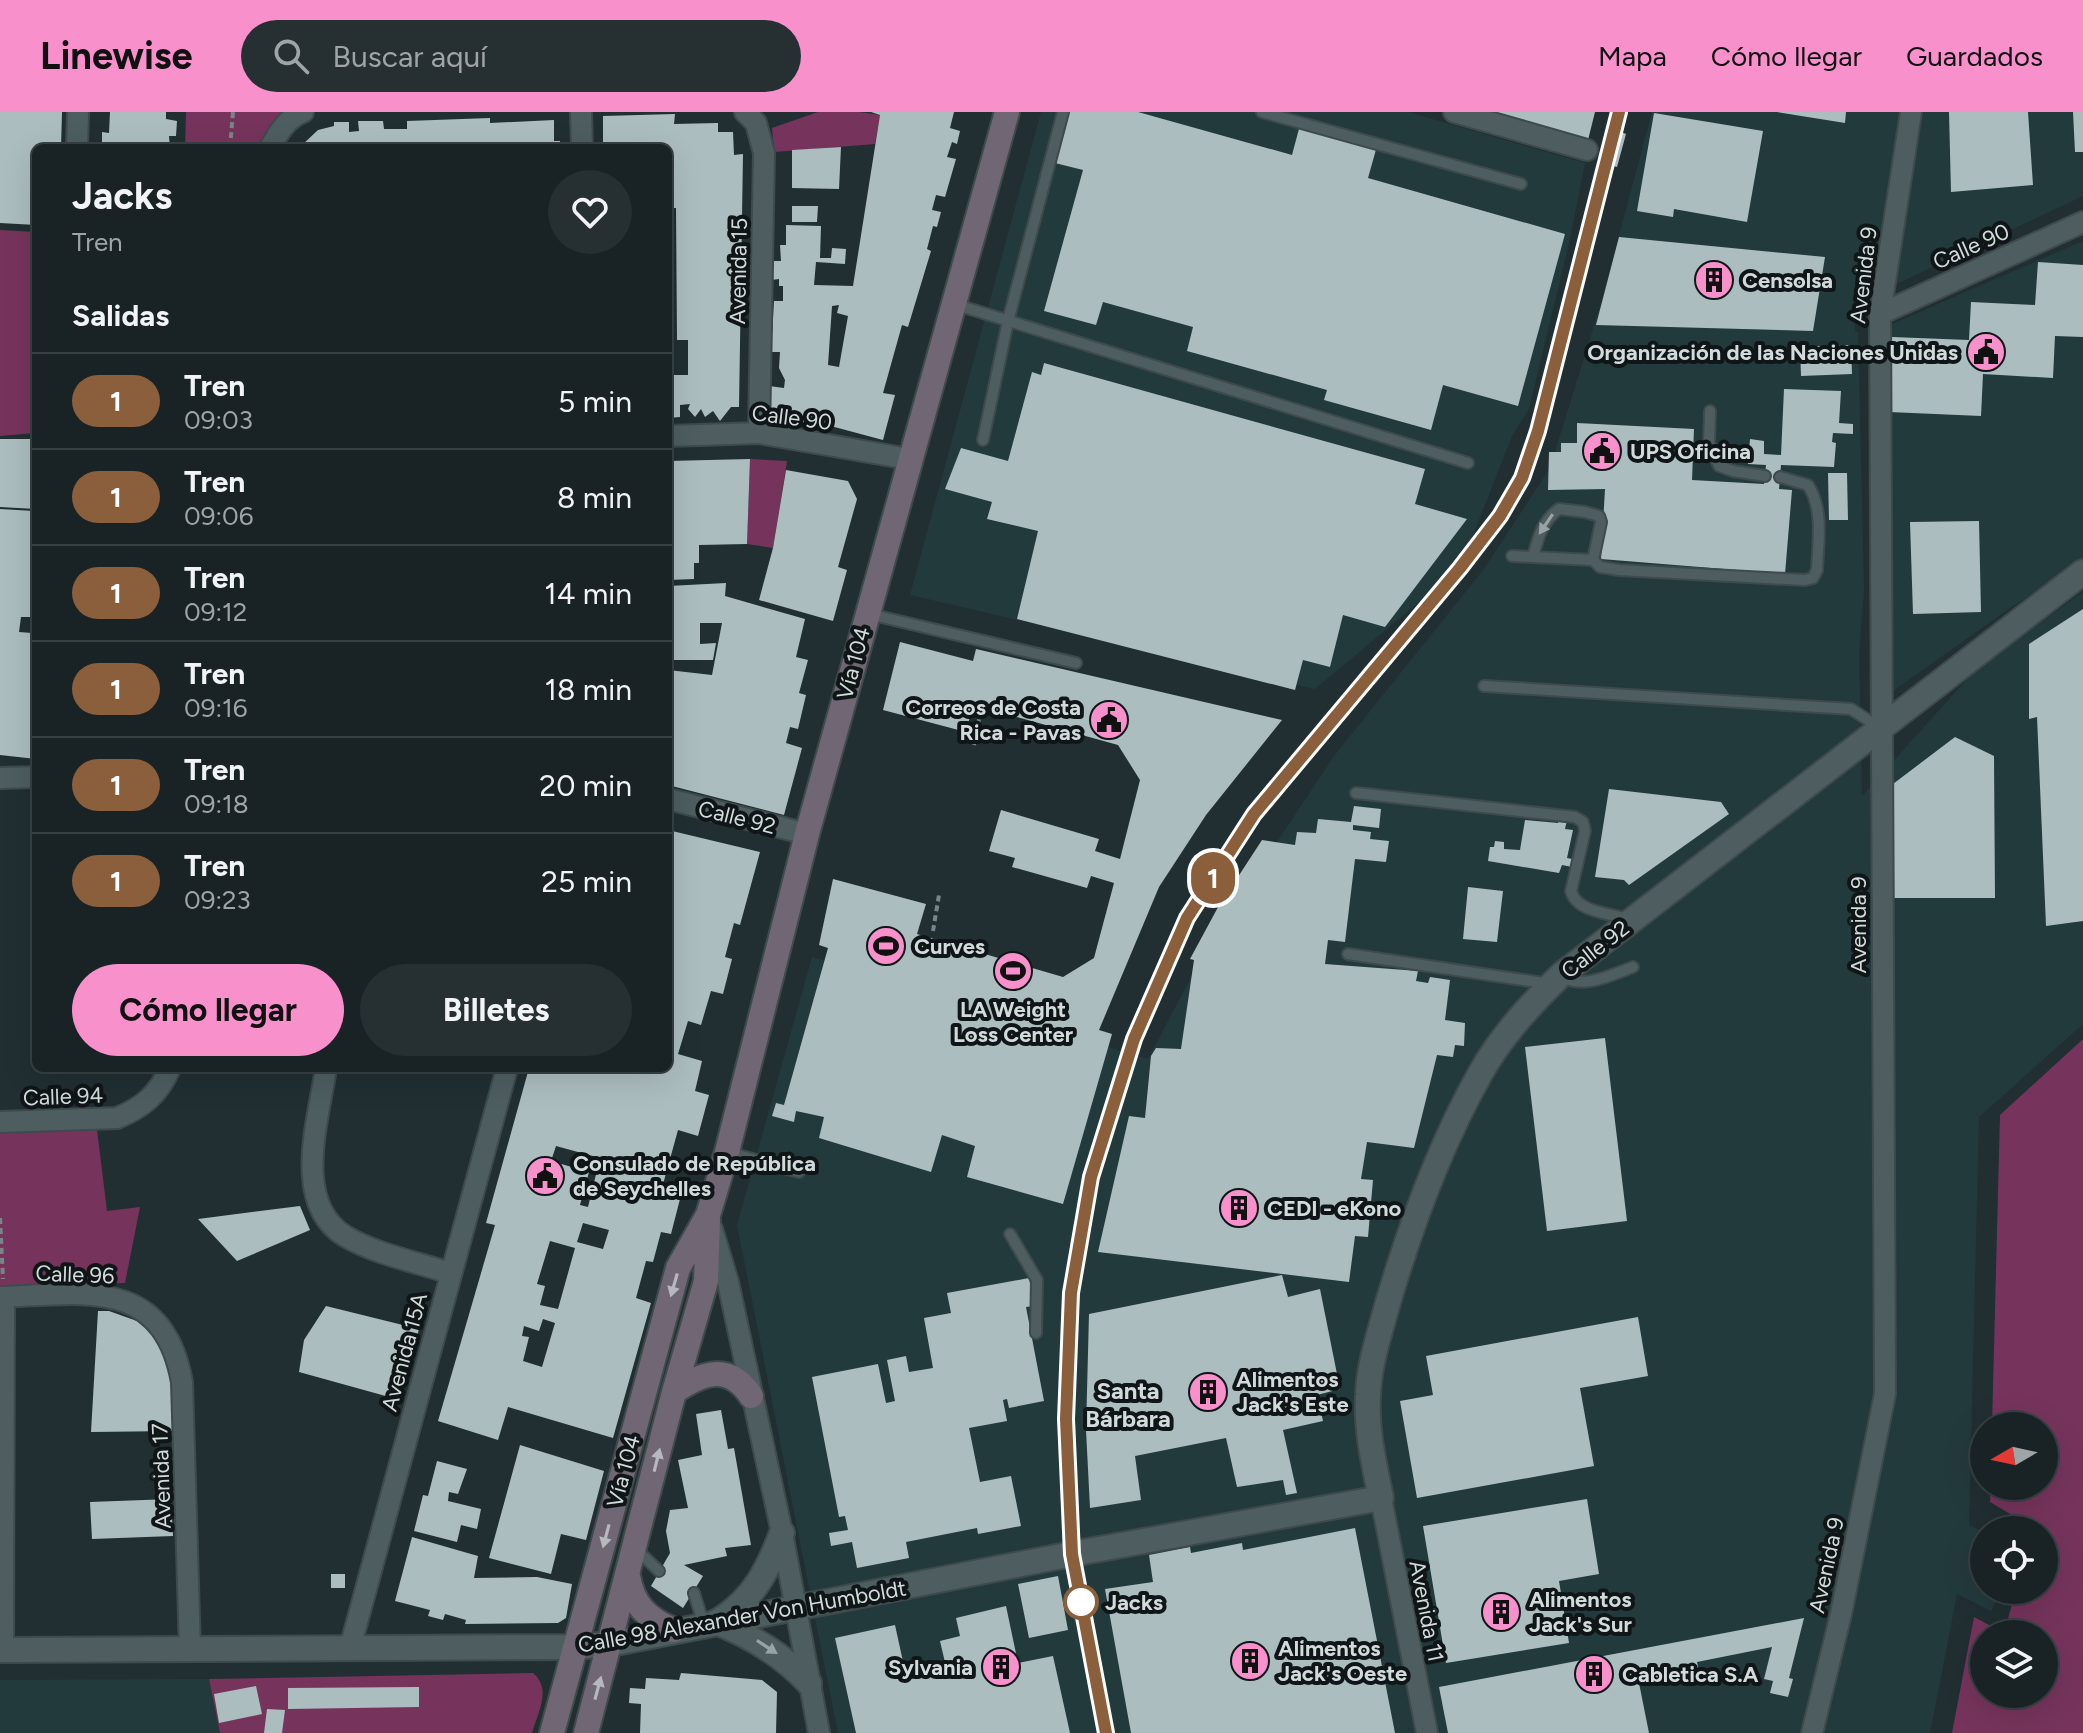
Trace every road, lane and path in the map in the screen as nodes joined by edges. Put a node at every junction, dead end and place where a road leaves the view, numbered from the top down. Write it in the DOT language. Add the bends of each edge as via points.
graph roads {
  1 [pos="78,112"];
  2 [pos="233,112"];
  3 [pos="303,112"];
  4 [pos="581,112"];
  5 [pos="1007,112"];
  6 [pos="1063,112"];
  7 [pos="1262,112"];
  8 [pos="1454,112"];
  9 [pos="1911,112"];
  10 [pos="746,113"];
  11 [pos="77,144"];
  12 [pos="230,144"];
  13 [pos="272,144"];
  14 [pos="582,144"];
  15 [pos="1587,150"];
  16 [pos="1521,184"];
  17 [pos="2083,222"];
  18 [pos="954,304"];
  19 [pos="1880,314"];
  20 [pos="1008,321"];
  21 [pos="1710,411"];
  22 [pos="759,433"];
  23 [pos="672,436"];
  24 [pos="983,440"];
  25 [pos="909,459"];
  26 [pos="1468,463"];
  27 [pos="1765,476"];
  28 [pos="1780,477"];
  29 [pos="1512,556"];
  30 [pos="1533,557"];
  31 [pos="1593,560"];
  32 [pos="2083,572"];
  33 [pos="867,613"];
  34 [pos="1076,663"];
  35 [pos="1484,686"];
  36 [pos="981,709"];
  37 [pos="1881,729"];
  38 [pos="974,745"];
  39 [pos="32,777"];
  40 [pos="0,778"];
  41 [pos="1356,793"];
  42 [pos="672,800"];
  43 [pos="807,834"];
  44 [pos="939,895"];
  45 [pos="1633,920"];
  46 [pos="933,931"];
  47 [pos="1348,954"];
  48 [pos="1633,967"];
  49 [pos="1556,980"];
  50 [pos="325,1072"];
  51 [pos="506,1072"];
  52 [pos="166,1076"];
  53 [pos="0,1122"];
  54 [pos="727,1152"];
  55 [pos="799,1172"];
  56 [pos="708,1215"];
  57 [pos="0,1218"];
  58 [pos="1010,1234"];
  59 [pos="450,1273"];
  60 [pos="2,1297"];
  61 [pos="145,1311"];
  62 [pos="1036,1333"];
  63 [pos="674,1392"];
  64 [pos="751,1396"];
  65 [pos="1381,1498"];
  66 [pos="782,1533"];
  67 [pos="635,1548"];
  68 [pos="659,1571"];
  69 [pos="628,1576"];
  70 [pos="694,1593"];
  71 [pos="795,1609"];
  72 [pos="710,1623"];
  73 [pos="674,1630"];
  74 [pos="610,1644"];
  75 [pos="575,1647"];
  76 [pos="350,1648"];
  77 [pos="1,1650"];
  78 [pos="190,1651"];
  79 [pos="809,1683"];
  80 [pos="552,1733"];
  81 [pos="586,1733"];
  82 [pos="819,1733"];
  83 [pos="1427,1733"];
  84 [pos="1812,1733"];
  1 -- 11 [label="street"];
  2 -- 12 [label="path"];
  3 -- 13 [label="street" via="280,130"];
  4 -- 14 [label="street"];
  5 -- 18 [label="main road, Vía 104"];
  6 -- 20 [label="lane"];
  7 -- 16 [label="lane"];
  8 -- 15 [label="street"];
  9 -- 19 [label="street, Avenida 9"];
  10 -- 22 [label="street, Avenida 15" via="756,123 764,153"];
  17 -- 19 [label="street, Calle 90"];
  18 -- 20 [label="lane"];
  18 -- 25 [label="main road, Vía 104"];
  19 -- 37 [label="street, Avenida 9"];
  20 -- 24 [label="lane"];
  20 -- 26 [label="lane"];
  21 -- 27 [label="lane" via="1709,443 1719,466"];
  22 -- 23 [label="street, Calle 90"];
  22 -- 25 [label="street, Calle 90"];
  25 -- 33 [label="main road, Vía 104"];
  28 -- 31 [label="lane" via="1808,485 1814,494 1819,511 1813,578 1619,570 1600,567"];
  29 -- 30 [label="lane"];
  30 -- 31 [label="lane"];
  31 -- 30 [label="lane, one-way" via="1599,516 1559,509 1538,538"];
  32 -- 37 [label="street, Calle 92"];
  33 -- 34 [label="lane"];
  33 -- 43 [label="main road, Vía 104"];
  35 -- 37 [label="lane" via="1851,709"];
  36 -- 38 [label="path"];
  37 -- 45 [label="street, Calle 92"];
  37 -- 84 [label="street, Avenida 9" via="1885,1394"];
  39 -- 40 [label="street"];
  41 -- 45 [label="lane" via="1575,817 1585,831 1573,900"];
  42 -- 43 [label="street, Calle 92"];
  43 -- 54 [label="main road, Vía 104"];
  44 -- 46 [label="path"];
  45 -- 49 [label="street, Calle 92"];
  47 -- 49 [label="lane"];
  48 -- 49 [label="lane" via="1599,980"];
  49 -- 65 [label="street, Calle 92" via="1525,1010 1480,1072 1398,1268 1368,1394 1369,1439"];
  50 -- 59 [label="street" via="312,1174 314,1196 325,1218 358,1243"];
  51 -- 59 [label="street, Avenida 15A"];
  52 -- 53 [label="street, Calle 94" via="149,1100 117,1118"];
  54 -- 55 [label="lane"];
  54 -- 56 [label="main road, Vía 104"];
  56 -- 63 [label="main road, Vía 104" via="706,1281"];
  56 -- 64 [label="street"];
  56 -- 75 [label="main road, Vía 104, one-way" via="678,1268"];
  57 -- 60 [label="path"];
  58 -- 62 [label="lane" via="1037,1280"];
  59 -- 76 [label="street, Avenida 15A"];
  60 -- 61 [label="street, Calle 96" via="110,1296"];
  60 -- 77 [label="street"];
  61 -- 78 [label="street, Avenida 17" via="175,1351 182,1382"];
  63 -- 64 [label="main road" via="701,1376 716,1374 732,1376"];
  67 -- 63 [label="main road, Vía 104, one-way"];
  64 -- 66 [label="street"];
  65 -- 71 [label="street, Calle 98 Alexander Von Humboldt"];
  65 -- 83 [label="street, Avenida 11"];
  66 -- 71 [label="street"];
  66 -- 72 [label="street" via="751,1595"];
  67 -- 68 [label="lane"];
  67 -- 69 [label="main road, Vía 104"];
  69 -- 73 [label="main road" via="644,1613"];
  69 -- 74 [label="main road, Vía 104"];
  70 -- 72 [label="lane"];
  71 -- 72 [label="street, Calle 98 Alexander Von Humboldt"];
  71 -- 79 [label="street"];
  72 -- 73 [label="street, Calle 98 Alexander Von Humboldt"];
  72 -- 79 [label="street, one-way" via="767,1647"];
  73 -- 74 [label="street, Calle 98 Alexander Von Humboldt"];
  74 -- 75 [label="street, Calle 98 Alexander Von Humboldt"];
  81 -- 74 [label="main road, Vía 104, one-way"];
  75 -- 76 [label="street, Calle 98 Alexander Von Humboldt"];
  75 -- 80 [label="main road, Vía 104"];
  76 -- 78 [label="street, Calle 98 Alexander Von Humboldt"];
  77 -- 78 [label="street, Calle 98 Alexander Von Humboldt"];
  79 -- 82 [label="street"];
}
